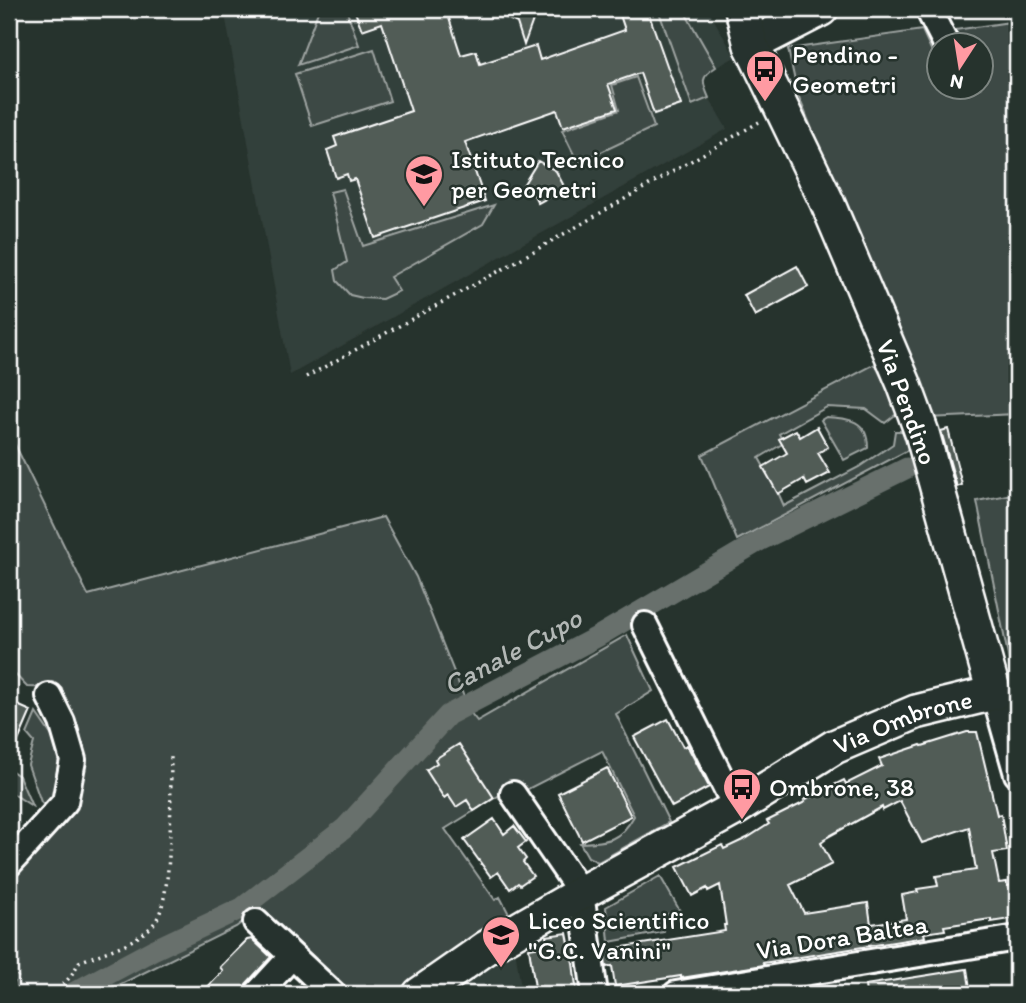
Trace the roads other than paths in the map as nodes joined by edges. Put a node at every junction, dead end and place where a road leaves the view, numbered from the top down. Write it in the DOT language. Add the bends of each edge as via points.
graph roads {
  1 [pos="729,9"];
  2 [pos="742,9"];
  3 [pos="821,9"];
  4 [pos="928,9"];
  5 [pos="940,32"];
  6 [pos="751,46"];
  7 [pos="645,625"];
  8 [pos="993,693"];
  9 [pos="49,696"];
  10 [pos="1017,774"];
  11 [pos="513,793"];
  12 [pos="736,808"];
  13 [pos="9,864"];
  14 [pos="581,893"];
  15 [pos="256,922"];
  16 [pos="1017,938"];
  17 [pos="292,956"];
  18 [pos="257,994"];
  19 [pos="333,994"];
  20 [pos="420,994"];
  21 [pos="595,994"];
  22 [pos="676,994"];
  1 -- 6 [label="street, Via Pendino"];
  2 -- 6 [label="street, Via Pendino"];
  3 -- 6 [label="street"];
  4 -- 5 [label="street"];
  6 -- 8 [label="street, Via Pendino" via="827,202 904,384 922,433"];
  7 -- 12 [label="street"];
  8 -- 10 [label="street, Via Pendino"];
  8 -- 12 [label="street, Via Ombrone" via="916,712 834,747"];
  9 -- 13 [label="street" via="73,760 65,802"];
  11 -- 14 [label="street"];
  12 -- 14 [label="street, Via Ombrone"];
  14 -- 20 [label="street, Via Ombrone" via="486,948"];
  14 -- 21 [label="street"];
  15 -- 17 [label="street"];
  16 -- 22 [label="street, Via Dora Baltea"];
  17 -- 18 [label="street"];
  17 -- 19 [label="street"];
}
